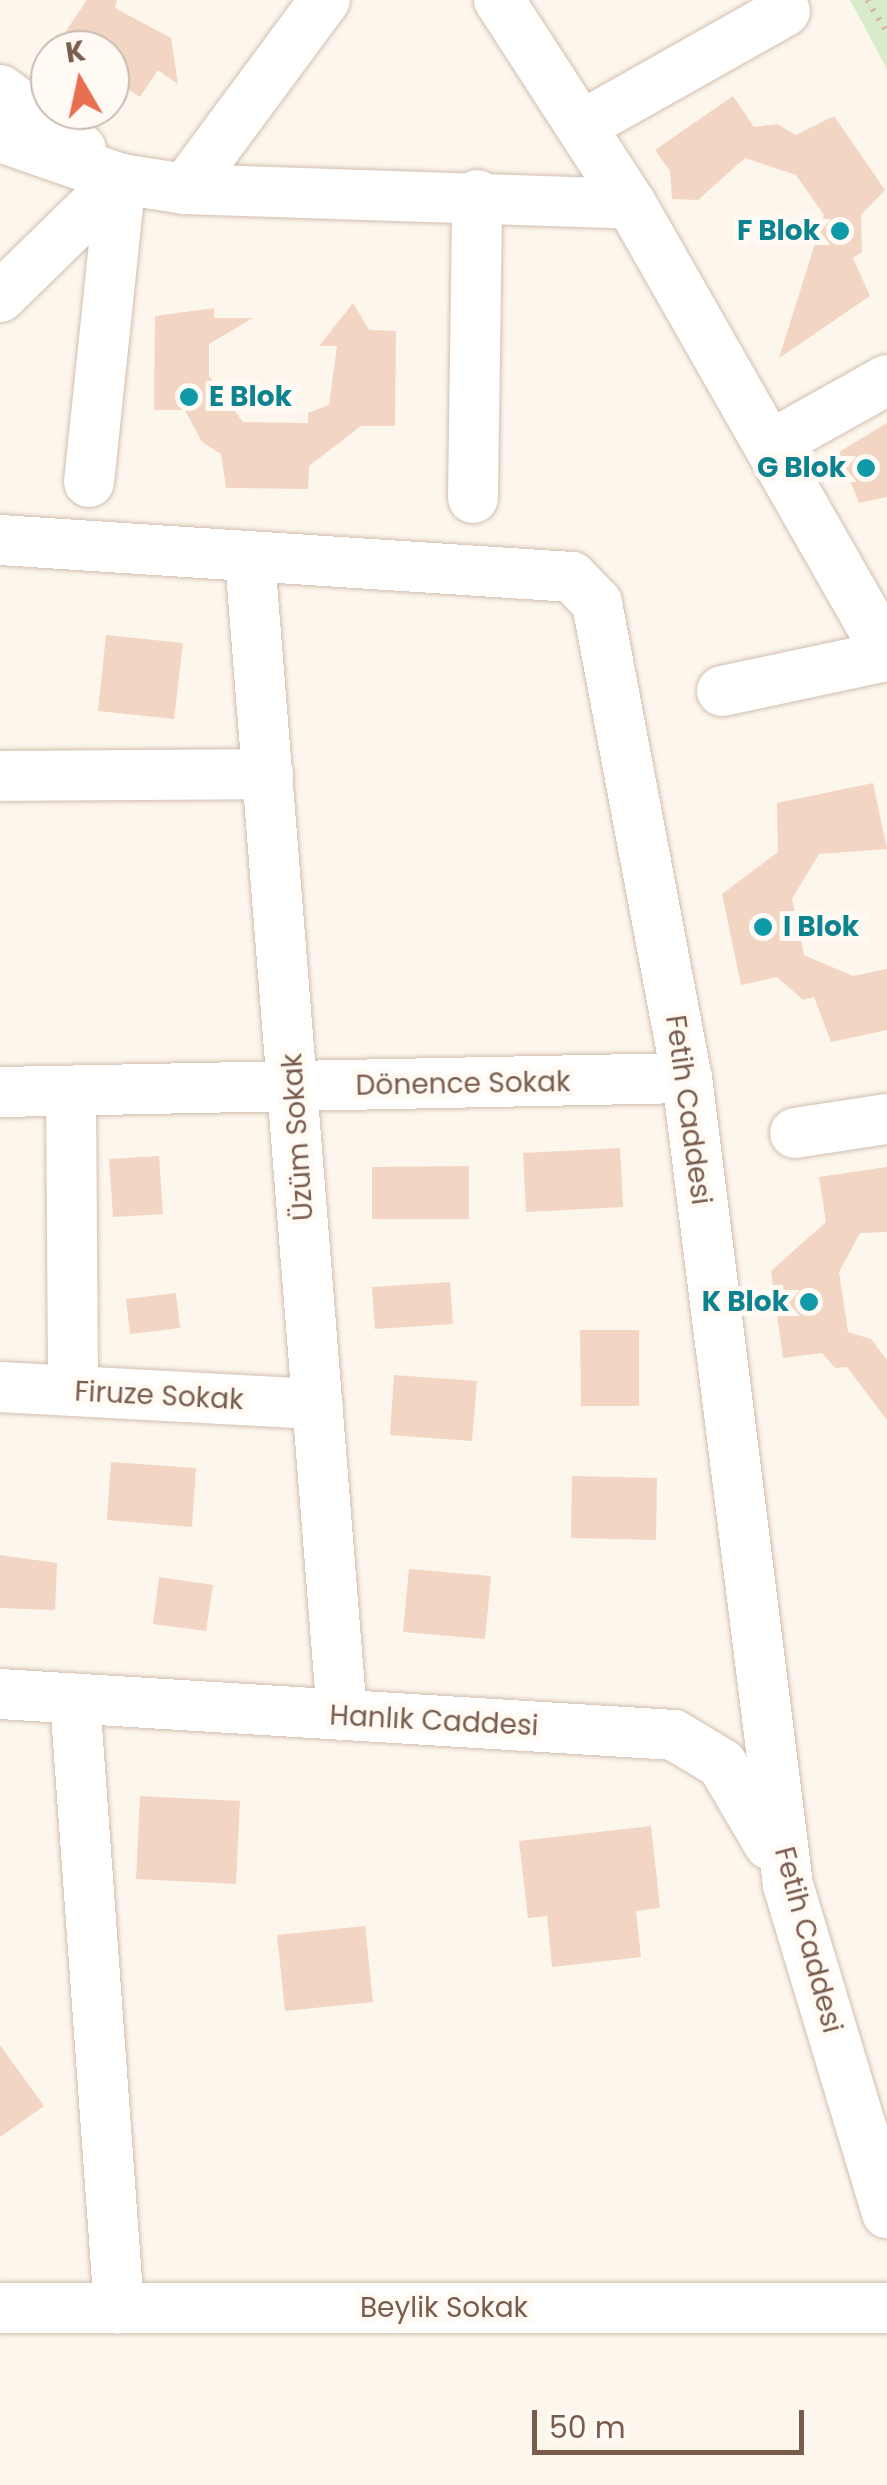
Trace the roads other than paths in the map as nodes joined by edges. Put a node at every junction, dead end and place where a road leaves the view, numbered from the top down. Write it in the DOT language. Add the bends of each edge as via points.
graph roads {
  1 [pos="326,0"];
  2 [pos="499,0"];
  3 [pos="785,11"];
  4 [pos="0,90"];
  5 [pos="581,126"];
  6 [pos="0,138"];
  7 [pos="121,179"];
  8 [pos="185,189"];
  9 [pos="477,195"];
  10 [pos="631,204"];
  11 [pos="0,297"];
  12 [pos="887,380"];
  13 [pos="769,446"];
  14 [pos="89,482"];
  15 [pos="473,498"];
  16 [pos="0,540"];
  17 [pos="250,559"];
  18 [pos="887,654"];
  19 [pos="722,691"];
  20 [pos="268,774"];
  21 [pos="0,776"];
  22 [pos="686,1078"];
  23 [pos="294,1088"];
  24 [pos="71,1091"];
  25 [pos="0,1092"];
  26 [pos="887,1120"];
  27 [pos="795,1133"];
  28 [pos="0,1387"];
  29 [pos="74,1391"];
  30 [pos="318,1404"];
  31 [pos="0,1694"];
  32 [pos="75,1699"];
  33 [pos="342,1715"];
  34 [pos="674,1735"];
  35 [pos="766,1739"];
  36 [pos="788,1885"];
  37 [pos="887,2212"];
  38 [pos="0,2308"];
  39 [pos="119,2308"];
  40 [pos="887,2308"];
  1 -- 8 [label="street"];
  2 -- 5 [label="street"];
  3 -- 5 [label="street"];
  4 -- 7 [label="street"];
  5 -- 10 [label="street"];
  6 -- 7 [label="street"];
  7 -- 8 [label="street"];
  7 -- 11 [label="street"];
  7 -- 14 [label="street"];
  8 -- 9 [label="street"];
  9 -- 10 [label="street"];
  9 -- 15 [label="street"];
  10 -- 13 [label="street"];
  12 -- 13 [label="street"];
  13 -- 18 [label="street"];
  16 -- 17 [label="street, Fetih Caddesi"];
  17 -- 20 [label="street, Üzüm Sokak"];
  17 -- 22 [label="street, Fetih Caddesi" via="572,577 597,604"];
  18 -- 19 [label="street"];
  20 -- 21 [label="street"];
  20 -- 23 [label="street, Üzüm Sokak"];
  22 -- 23 [label="street, Dönence Sokak"];
  22 -- 35 [label="street, Fetih Caddesi"];
  23 -- 24 [label="street, Dönence Sokak"];
  23 -- 30 [label="street, Üzüm Sokak"];
  24 -- 25 [label="street, Dönence Sokak"];
  24 -- 29 [label="street"];
  26 -- 27 [label="street"];
  28 -- 29 [label="street, Firuze Sokak"];
  29 -- 30 [label="street, Firuze Sokak"];
  30 -- 33 [label="street, Üzüm Sokak"];
  31 -- 32 [label="street, Hanlık Caddesi"];
  32 -- 33 [label="street, Hanlık Caddesi"];
  32 -- 39 [label="street"];
  33 -- 34 [label="street, Hanlık Caddesi"];
  34 -- 35 [label="street"];
  34 -- 36 [label="street, Hanlık Caddesi" via="722,1764 749,1799"];
  35 -- 36 [label="street, Fetih Caddesi"];
  36 -- 37 [label="street, Fetih Caddesi"];
  38 -- 39 [label="street, Beylik Sokak"];
  39 -- 40 [label="street, Beylik Sokak"];
}
